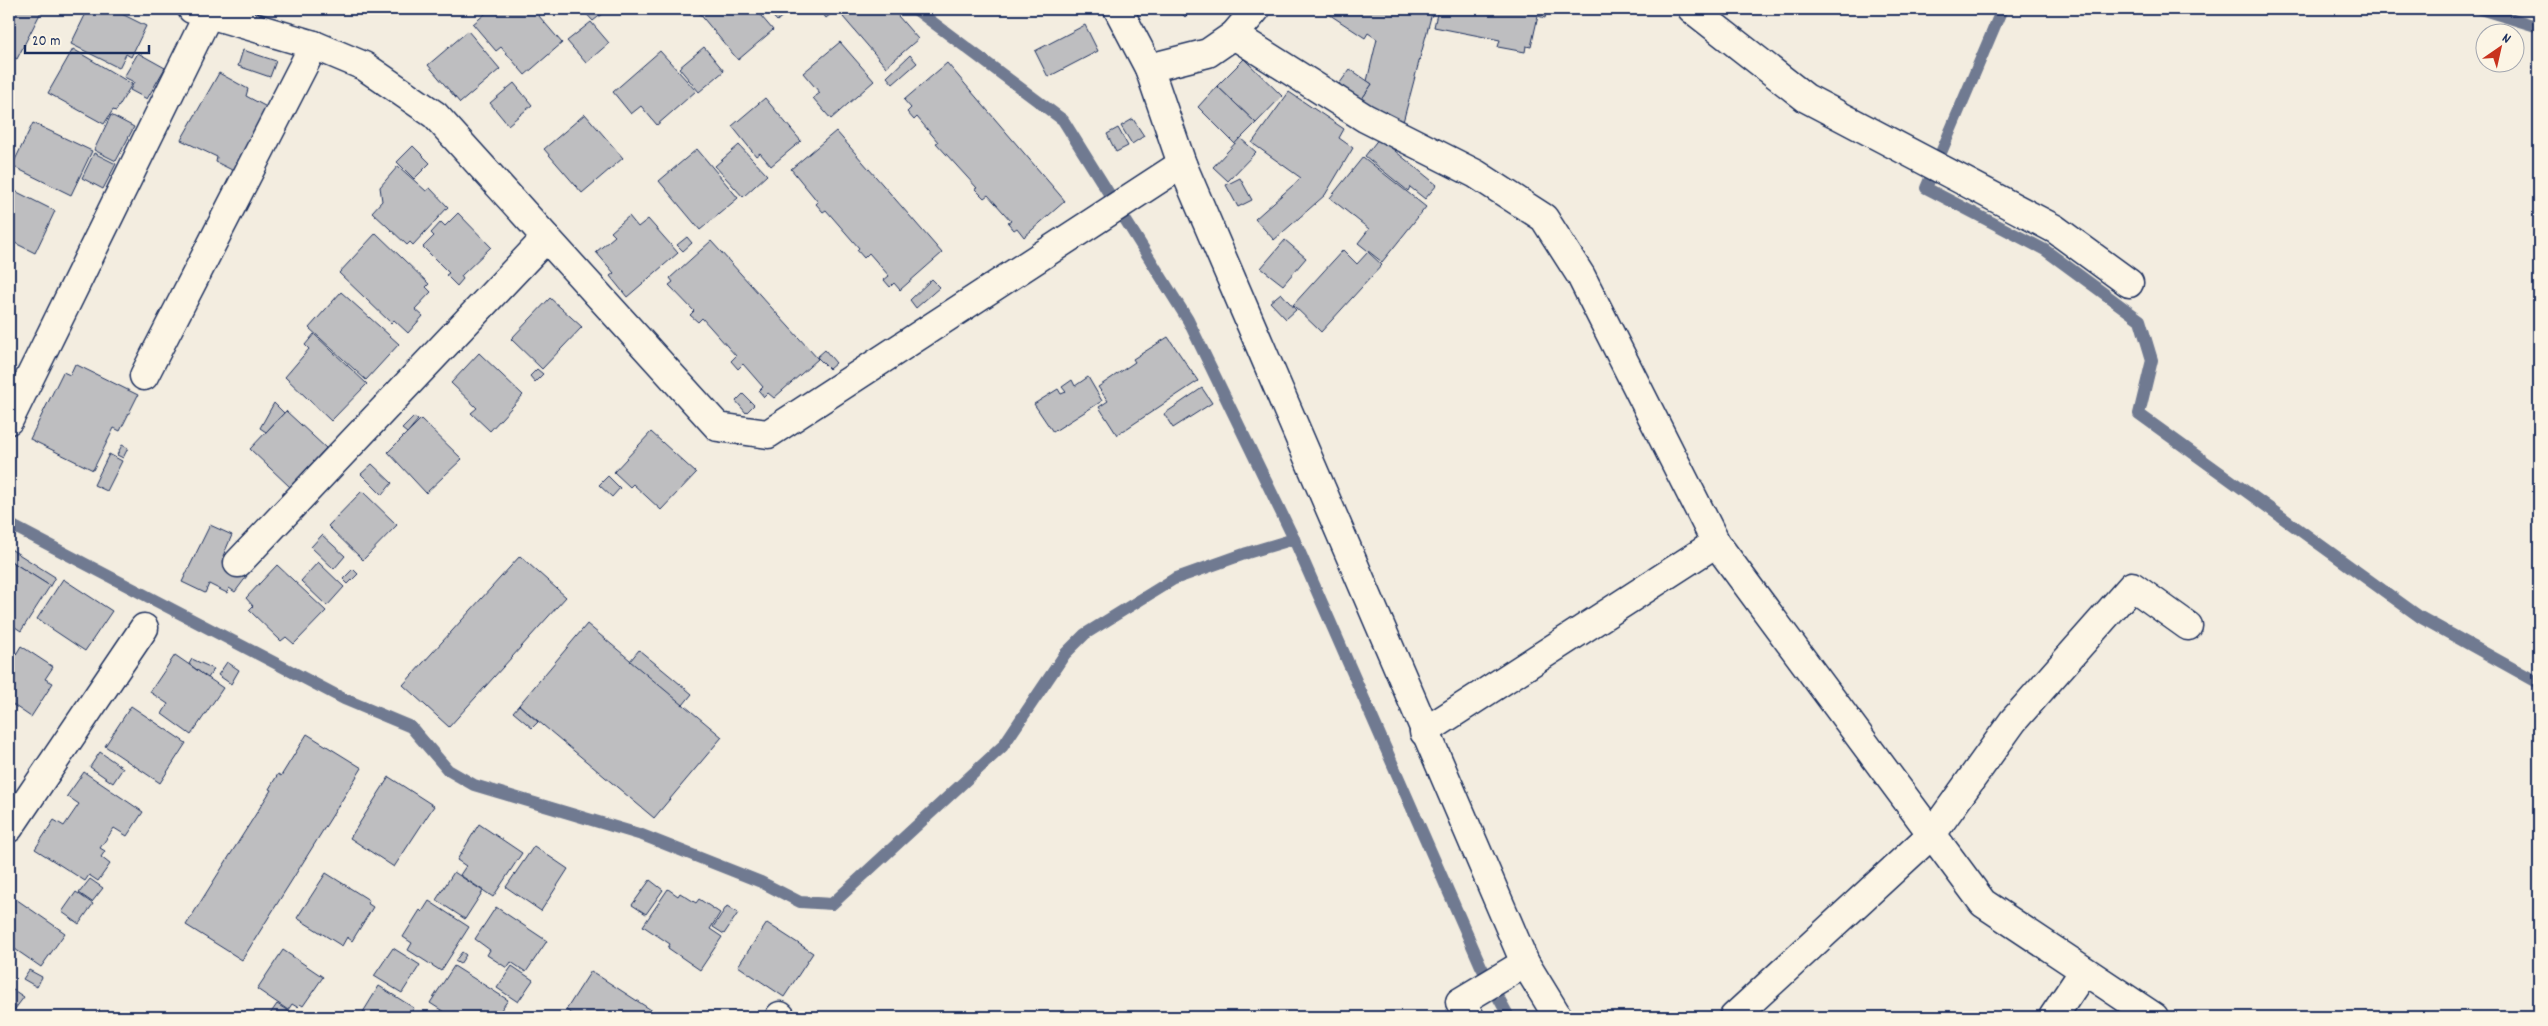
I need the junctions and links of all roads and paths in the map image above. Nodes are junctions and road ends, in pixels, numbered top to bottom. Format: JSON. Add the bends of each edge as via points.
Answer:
{"nodes":[{"id":1,"x":1118,"y":9,"type":"edge"},
{"id":2,"x":1256,"y":9,"type":"edge"},
{"id":3,"x":1692,"y":9,"type":"edge"},
{"id":4,"x":200,"y":12,"type":"edge"},
{"id":5,"x":1234,"y":35,"type":"junction"},
{"id":6,"x":314,"y":45,"type":"junction"},
{"id":7,"x":1149,"y":68,"type":"junction"},
{"id":8,"x":1182,"y":164,"type":"junction"},
{"id":9,"x":546,"y":238,"type":"junction"},
{"id":10,"x":2129,"y":283,"type":"dead end"},
{"id":11,"x":144,"y":376,"type":"dead end"},
{"id":12,"x":9,"y":420,"type":"edge"},
{"id":13,"x":1716,"y":543,"type":"junction"},
{"id":14,"x":238,"y":563,"type":"dead end"},
{"id":15,"x":2188,"y":626,"type":"dead end"},
{"id":16,"x":144,"y":628,"type":"dead end"},
{"id":17,"x":1424,"y":732,"type":"junction"},
{"id":18,"x":9,"y":828,"type":"edge"},
{"id":19,"x":1932,"y":834,"type":"junction"},
{"id":20,"x":1525,"y":962,"type":"junction"},
{"id":21,"x":2084,"y":971,"type":"junction"},
{"id":22,"x":1472,"y":1005,"type":"edge"},
{"id":23,"x":1558,"y":1017,"type":"edge"},
{"id":24,"x":1734,"y":1017,"type":"edge"},
{"id":25,"x":2053,"y":1017,"type":"edge"},
{"id":26,"x":2154,"y":1017,"type":"edge"}],
"edges":[{"from":1,"to":7,"type":"street"},
{"from":2,"to":5,"type":"street"},
{"from":3,"to":10,"type":"street","via":[[1806,98],[2055,230]]},
{"from":4,"to":6,"type":"street"},
{"from":4,"to":12,"type":"street"},
{"from":5,"to":7,"type":"street","via":[[1208,53]]},
{"from":5,"to":13,"type":"street","via":[[1365,118],[1476,174],[1544,218],[1581,276]]},
{"from":6,"to":9,"type":"street","via":[[364,66],[435,115]]},
{"from":6,"to":11,"type":"street"},
{"from":7,"to":8,"type":"street"},
{"from":8,"to":9,"type":"street","via":[[768,434],[718,427]]},
{"from":8,"to":17,"type":"street"},
{"from":9,"to":14,"type":"street"},
{"from":13,"to":17,"type":"street"},
{"from":13,"to":19,"type":"street"},
{"from":15,"to":19,"type":"street","via":[[2132,586],[2013,721]]},
{"from":16,"to":18,"type":"street"},
{"from":17,"to":20,"type":"street"},
{"from":19,"to":21,"type":"street","via":[[1983,904]]},
{"from":19,"to":24,"type":"street"},
{"from":20,"to":22,"type":"street","via":[[1500,978]]},
{"from":20,"to":23,"type":"street"},
{"from":21,"to":25,"type":"street"},
{"from":21,"to":26,"type":"street"}]}
